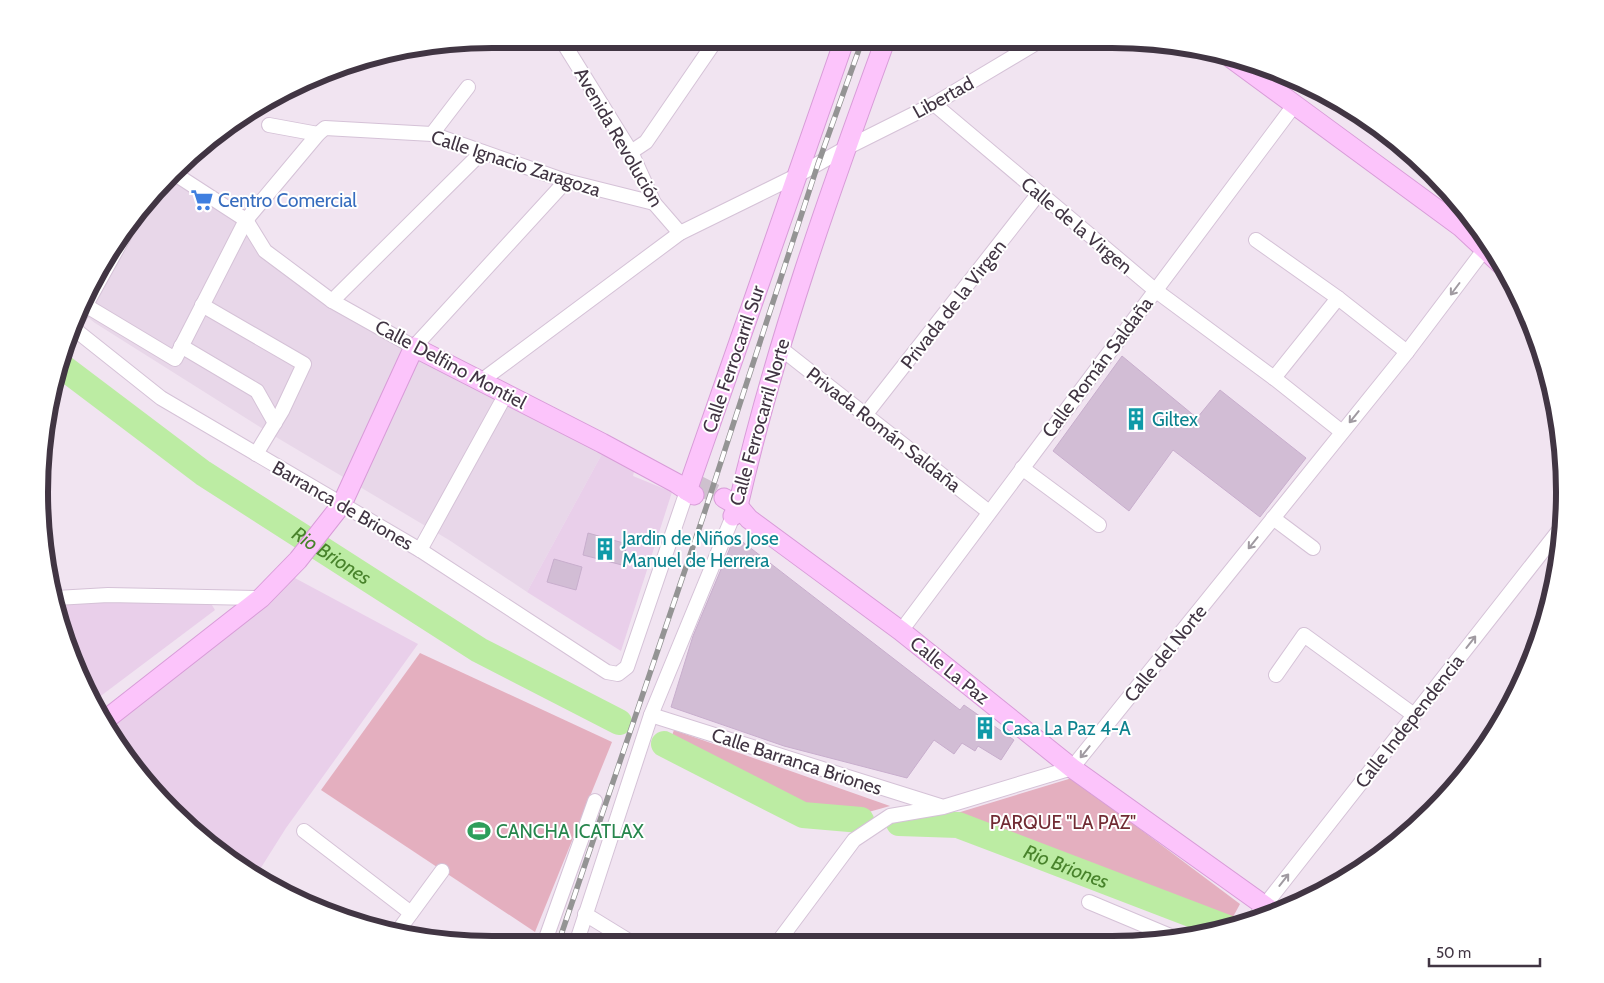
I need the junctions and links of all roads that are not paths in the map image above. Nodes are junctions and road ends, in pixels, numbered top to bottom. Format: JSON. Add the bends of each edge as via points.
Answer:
{"nodes":[{"id":1,"x":567,"y":48,"type":"edge"},
{"id":2,"x":711,"y":48,"type":"edge"},
{"id":3,"x":842,"y":48,"type":"edge"},
{"id":4,"x":882,"y":48,"type":"edge"},
{"id":5,"x":1028,"y":48,"type":"edge"},
{"id":6,"x":1245,"y":68,"type":"edge"},
{"id":7,"x":468,"y":87,"type":"dead end"},
{"id":8,"x":934,"y":104,"type":"junction"},
{"id":9,"x":1295,"y":104,"type":"junction"},
{"id":10,"x":269,"y":125,"type":"dead end"},
{"id":11,"x":318,"y":134,"type":"junction"},
{"id":12,"x":432,"y":134,"type":"junction"},
{"id":13,"x":846,"y":148,"type":"junction"},
{"id":14,"x":482,"y":152,"type":"junction"},
{"id":15,"x":632,"y":152,"type":"junction"},
{"id":16,"x":798,"y":175,"type":"junction"},
{"id":17,"x":179,"y":177,"type":"edge"},
{"id":18,"x":566,"y":181,"type":"junction"},
{"id":19,"x":1039,"y":193,"type":"junction"},
{"id":20,"x":654,"y":204,"type":"junction"},
{"id":21,"x":1462,"y":218,"type":"edge"},
{"id":22,"x":246,"y":220,"type":"junction"},
{"id":23,"x":1461,"y":227,"type":"junction"},
{"id":24,"x":680,"y":233,"type":"junction"},
{"id":25,"x":1256,"y":240,"type":"dead end"},
{"id":26,"x":1484,"y":250,"type":"joint"},
{"id":27,"x":1155,"y":290,"type":"junction"},
{"id":28,"x":1338,"y":298,"type":"junction"},
{"id":29,"x":332,"y":301,"type":"junction"},
{"id":30,"x":202,"y":305,"type":"junction"},
{"id":31,"x":88,"y":306,"type":"edge"},
{"id":32,"x":77,"y":332,"type":"edge"},
{"id":33,"x":414,"y":347,"type":"junction"},
{"id":34,"x":779,"y":347,"type":"junction"},
{"id":35,"x":178,"y":352,"type":"junction"},
{"id":36,"x":1407,"y":352,"type":"junction"},
{"id":37,"x":1274,"y":378,"type":"junction"},
{"id":38,"x":482,"y":381,"type":"junction"},
{"id":39,"x":506,"y":394,"type":"junction"},
{"id":40,"x":866,"y":414,"type":"junction"},
{"id":41,"x":275,"y":423,"type":"junction"},
{"id":42,"x":1342,"y":432,"type":"junction"},
{"id":43,"x":256,"y":454,"type":"junction"},
{"id":44,"x":1022,"y":468,"type":"junction"},
{"id":45,"x":689,"y":488,"type":"junction"},
{"id":46,"x":342,"y":504,"type":"junction"},
{"id":47,"x":732,"y":509,"type":"junction"},
{"id":48,"x":989,"y":512,"type":"junction"},
{"id":49,"x":1273,"y":518,"type":"junction"},
{"id":50,"x":1099,"y":524,"type":"dead end"},
{"id":51,"x":1554,"y":536,"type":"edge"},
{"id":52,"x":1313,"y":548,"type":"dead end"},
{"id":53,"x":420,"y":550,"type":"junction"},
{"id":54,"x":61,"y":598,"type":"edge"},
{"id":55,"x":262,"y":598,"type":"junction"},
{"id":56,"x":901,"y":630,"type":"junction"},
{"id":57,"x":618,"y":674,"type":"joint"},
{"id":58,"x":1276,"y":675,"type":"dead end"},
{"id":59,"x":651,"y":715,"type":"junction"},
{"id":60,"x":1414,"y":715,"type":"junction"},
{"id":61,"x":109,"y":717,"type":"edge"},
{"id":62,"x":1072,"y":768,"type":"junction"},
{"id":63,"x":595,"y":802,"type":"dead end"},
{"id":64,"x":943,"y":807,"type":"junction"},
{"id":65,"x":304,"y":831,"type":"dead end"},
{"id":66,"x":442,"y":871,"type":"dead end"},
{"id":67,"x":1088,"y":902,"type":"dead end"},
{"id":68,"x":1268,"y":907,"type":"edge"},
{"id":69,"x":1261,"y":910,"type":"edge"},
{"id":70,"x":411,"y":913,"type":"junction"},
{"id":71,"x":586,"y":914,"type":"junction"},
{"id":72,"x":402,"y":926,"type":"edge"},
{"id":73,"x":1162,"y":933,"type":"edge"},
{"id":74,"x":547,"y":936,"type":"edge"},
{"id":75,"x":579,"y":936,"type":"edge"},
{"id":76,"x":621,"y":936,"type":"edge"},
{"id":77,"x":782,"y":936,"type":"edge"}],
"edges":[{"from":1,"to":15,"type":"street","name":"Avenida Revolución"},
{"from":2,"to":15,"type":"street","via":[[646,142]]},
{"from":3,"to":16,"type":"main road","name":"Calle Ferrocarril Sur"},
{"from":4,"to":13,"type":"main road","name":"Calle Ferrocarril Norte"},
{"from":5,"to":8,"type":"street","name":"Libertad"},
{"from":6,"to":9,"type":"main road"},
{"from":7,"to":12,"type":"street"},
{"from":8,"to":13,"type":"street","name":"Libertad"},
{"from":8,"to":19,"type":"street","name":"Calle de la Virgen"},
{"from":9,"to":23,"type":"main road"},
{"from":9,"to":27,"type":"street","name":"Calle Román Saldaña"},
{"from":10,"to":11,"type":"street"},
{"from":11,"to":12,"type":"street","name":"Calle Ignacio Zaragoza","via":[[325,128]]},
{"from":11,"to":22,"type":"street"},
{"from":12,"to":14,"type":"street","name":"Calle Ignacio Zaragoza"},
{"from":13,"to":16,"type":"street","name":"Libertad"},
{"from":13,"to":34,"type":"main road","name":"Calle Ferrocarril Norte"},
{"from":14,"to":18,"type":"street","name":"Calle Ignacio Zaragoza"},
{"from":14,"to":29,"type":"street"},
{"from":15,"to":20,"type":"street","name":"Avenida Revolución"},
{"from":16,"to":24,"type":"street","name":"Libertad"},
{"from":16,"to":45,"type":"main road","name":"Calle Ferrocarril Sur"},
{"from":17,"to":22,"type":"street","name":"Calle Delfino Montiel"},
{"from":18,"to":20,"type":"street","name":"Calle Ignacio Zaragoza"},
{"from":18,"to":33,"type":"street"},
{"from":19,"to":27,"type":"street","name":"Calle de la Virgen"},
{"from":19,"to":40,"type":"street","name":"Privada de la Virgen"},
{"from":20,"to":24,"type":"street","name":"Avenida Revolución"},
{"from":21,"to":23,"type":"main road"},
{"from":22,"to":29,"type":"street","name":"Calle Delfino Montiel","via":[[265,250]]},
{"from":22,"to":30,"type":"street"},
{"from":23,"to":26,"type":"main road"},
{"from":24,"to":38,"type":"street","name":"Libertad"},
{"from":25,"to":28,"type":"street"},
{"from":26,"to":36,"type":"street","name":"Calle del Norte","one_way":true},
{"from":27,"to":37,"type":"street","name":"Calle de la Virgen"},
{"from":27,"to":44,"type":"street","name":"Calle Román Saldaña"},
{"from":28,"to":36,"type":"street"},
{"from":28,"to":37,"type":"street"},
{"from":29,"to":33,"type":"street","name":"Calle Delfino Montiel"},
{"from":30,"to":35,"type":"street"},
{"from":30,"to":41,"type":"street","via":[[304,364]]},
{"from":31,"to":35,"type":"street"},
{"from":32,"to":43,"type":"street","name":"Barranca de Briones","via":[[161,398]]},
{"from":33,"to":38,"type":"main road","name":"Calle Delfino Montiel"},
{"from":33,"to":46,"type":"main road"},
{"from":34,"to":40,"type":"street","name":"Privada Román Saldaña"},
{"from":34,"to":47,"type":"main road","name":"Calle Ferrocarril Norte"},
{"from":35,"to":41,"type":"street","via":[[257,391]]},
{"from":36,"to":42,"type":"street","name":"Calle del Norte","one_way":true},
{"from":37,"to":42,"type":"street","name":"Calle de la Virgen"},
{"from":38,"to":39,"type":"main road","name":"Calle Delfino Montiel"},
{"from":39,"to":45,"type":"main road","name":"Calle Delfino Montiel"},
{"from":39,"to":53,"type":"street"},
{"from":40,"to":48,"type":"street","name":"Privada Román Saldaña"},
{"from":41,"to":43,"type":"street"},
{"from":42,"to":49,"type":"street","name":"Calle del Norte"},
{"from":43,"to":46,"type":"street","name":"Barranca de Briones"},
{"from":44,"to":48,"type":"street","name":"Calle Román Saldaña"},
{"from":44,"to":50,"type":"street"},
{"from":45,"to":57,"type":"street","name":"Calle Ferrocarril Sur","via":[[627,667]]},
{"from":46,"to":53,"type":"street","name":"Barranca de Briones"},
{"from":46,"to":55,"type":"main road","via":[[298,560]]},
{"from":47,"to":56,"type":"main road","name":"Calle La Paz"},
{"from":47,"to":59,"type":"street","name":"Calle Ferrocarril Norte"},
{"from":48,"to":56,"type":"street","name":"Calle Román Saldaña"},
{"from":49,"to":52,"type":"street"},
{"from":49,"to":62,"type":"street","name":"Calle del Norte","one_way":true},
{"from":60,"to":51,"type":"street","name":"Calle Independencia","one_way":true},
{"from":53,"to":57,"type":"street","name":"Barranca de Briones","via":[[606,672]]},
{"from":54,"to":55,"type":"street","via":[[108,595]]},
{"from":55,"to":61,"type":"main road"},
{"from":56,"to":62,"type":"main road","name":"Calle La Paz"},
{"from":58,"to":60,"type":"street","via":[[1304,635]]},
{"from":59,"to":64,"type":"street","name":"Calle Barranca Briones"},
{"from":59,"to":71,"type":"street","name":"Calle Ferrocarril Norte"},
{"from":68,"to":60,"type":"street","name":"Calle Independencia","one_way":true},
{"from":62,"to":64,"type":"street"},
{"from":62,"to":69,"type":"main road","name":"Calle La Paz"},
{"from":63,"to":74,"type":"street"},
{"from":64,"to":77,"type":"street","via":[[890,816],[854,840]]},
{"from":65,"to":70,"type":"street"},
{"from":66,"to":70,"type":"street"},
{"from":67,"to":73,"type":"street"},
{"from":70,"to":72,"type":"street"},
{"from":71,"to":75,"type":"street","name":"Calle Ferrocarril Norte"},
{"from":71,"to":76,"type":"street"}]}
